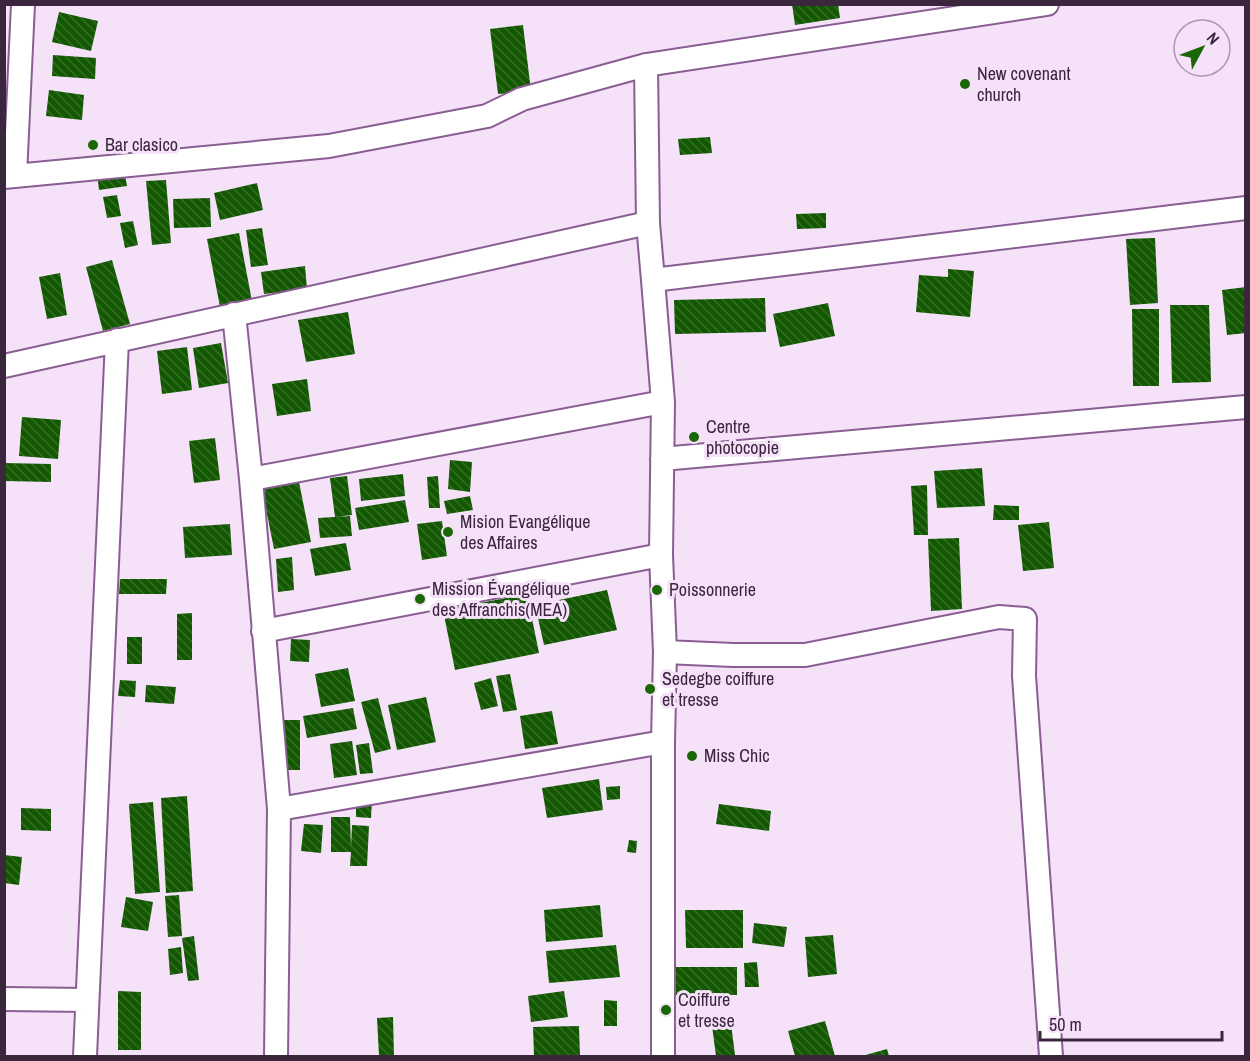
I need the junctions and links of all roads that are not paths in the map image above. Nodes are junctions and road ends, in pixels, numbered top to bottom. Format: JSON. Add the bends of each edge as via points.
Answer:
{"nodes":[{"id":1,"x":23,"y":4,"type":"edge"},
{"id":2,"x":1047,"y":4,"type":"edge"},
{"id":3,"x":646,"y":65,"type":"junction"},
{"id":4,"x":10,"y":177,"type":"edge"},
{"id":5,"x":1245,"y":208,"type":"edge"},
{"id":6,"x":648,"y":223,"type":"junction"},
{"id":7,"x":654,"y":280,"type":"junction"},
{"id":8,"x":234,"y":314,"type":"junction"},
{"id":9,"x":117,"y":340,"type":"junction"},
{"id":10,"x":4,"y":366,"type":"edge"},
{"id":11,"x":663,"y":402,"type":"junction"},
{"id":12,"x":1245,"y":407,"type":"edge"},
{"id":13,"x":662,"y":459,"type":"junction"},
{"id":14,"x":251,"y":479,"type":"junction"},
{"id":15,"x":661,"y":555,"type":"junction"},
{"id":16,"x":263,"y":631,"type":"junction"},
{"id":17,"x":665,"y":652,"type":"junction"},
{"id":18,"x":663,"y":742,"type":"junction"},
{"id":19,"x":279,"y":809,"type":"junction"},
{"id":20,"x":4,"y":999,"type":"edge"},
{"id":21,"x":87,"y":1000,"type":"junction"},
{"id":22,"x":84,"y":1056,"type":"edge"},
{"id":23,"x":276,"y":1056,"type":"edge"},
{"id":24,"x":663,"y":1056,"type":"edge"},
{"id":25,"x":1051,"y":1056,"type":"edge"}],
"edges":[{"from":1,"to":4,"type":"street"},
{"from":2,"to":3,"type":"street"},
{"from":3,"to":4,"type":"street","via":[[522,99],[487,116],[328,146]]},
{"from":3,"to":6,"type":"street"},
{"from":5,"to":7,"type":"street"},
{"from":6,"to":7,"type":"street"},
{"from":6,"to":8,"type":"street"},
{"from":7,"to":11,"type":"street"},
{"from":8,"to":9,"type":"street"},
{"from":8,"to":14,"type":"street"},
{"from":9,"to":10,"type":"street"},
{"from":9,"to":21,"type":"street"},
{"from":11,"to":13,"type":"street"},
{"from":11,"to":14,"type":"street"},
{"from":12,"to":13,"type":"street"},
{"from":13,"to":15,"type":"street"},
{"from":14,"to":16,"type":"street"},
{"from":15,"to":16,"type":"street"},
{"from":15,"to":17,"type":"street"},
{"from":16,"to":19,"type":"street"},
{"from":17,"to":18,"type":"street"},
{"from":17,"to":25,"type":"street","via":[[805,655],[999,617],[1025,619],[1024,676]]},
{"from":18,"to":19,"type":"street"},
{"from":18,"to":24,"type":"street"},
{"from":19,"to":23,"type":"street"},
{"from":20,"to":21,"type":"street"},
{"from":21,"to":22,"type":"street"}]}
